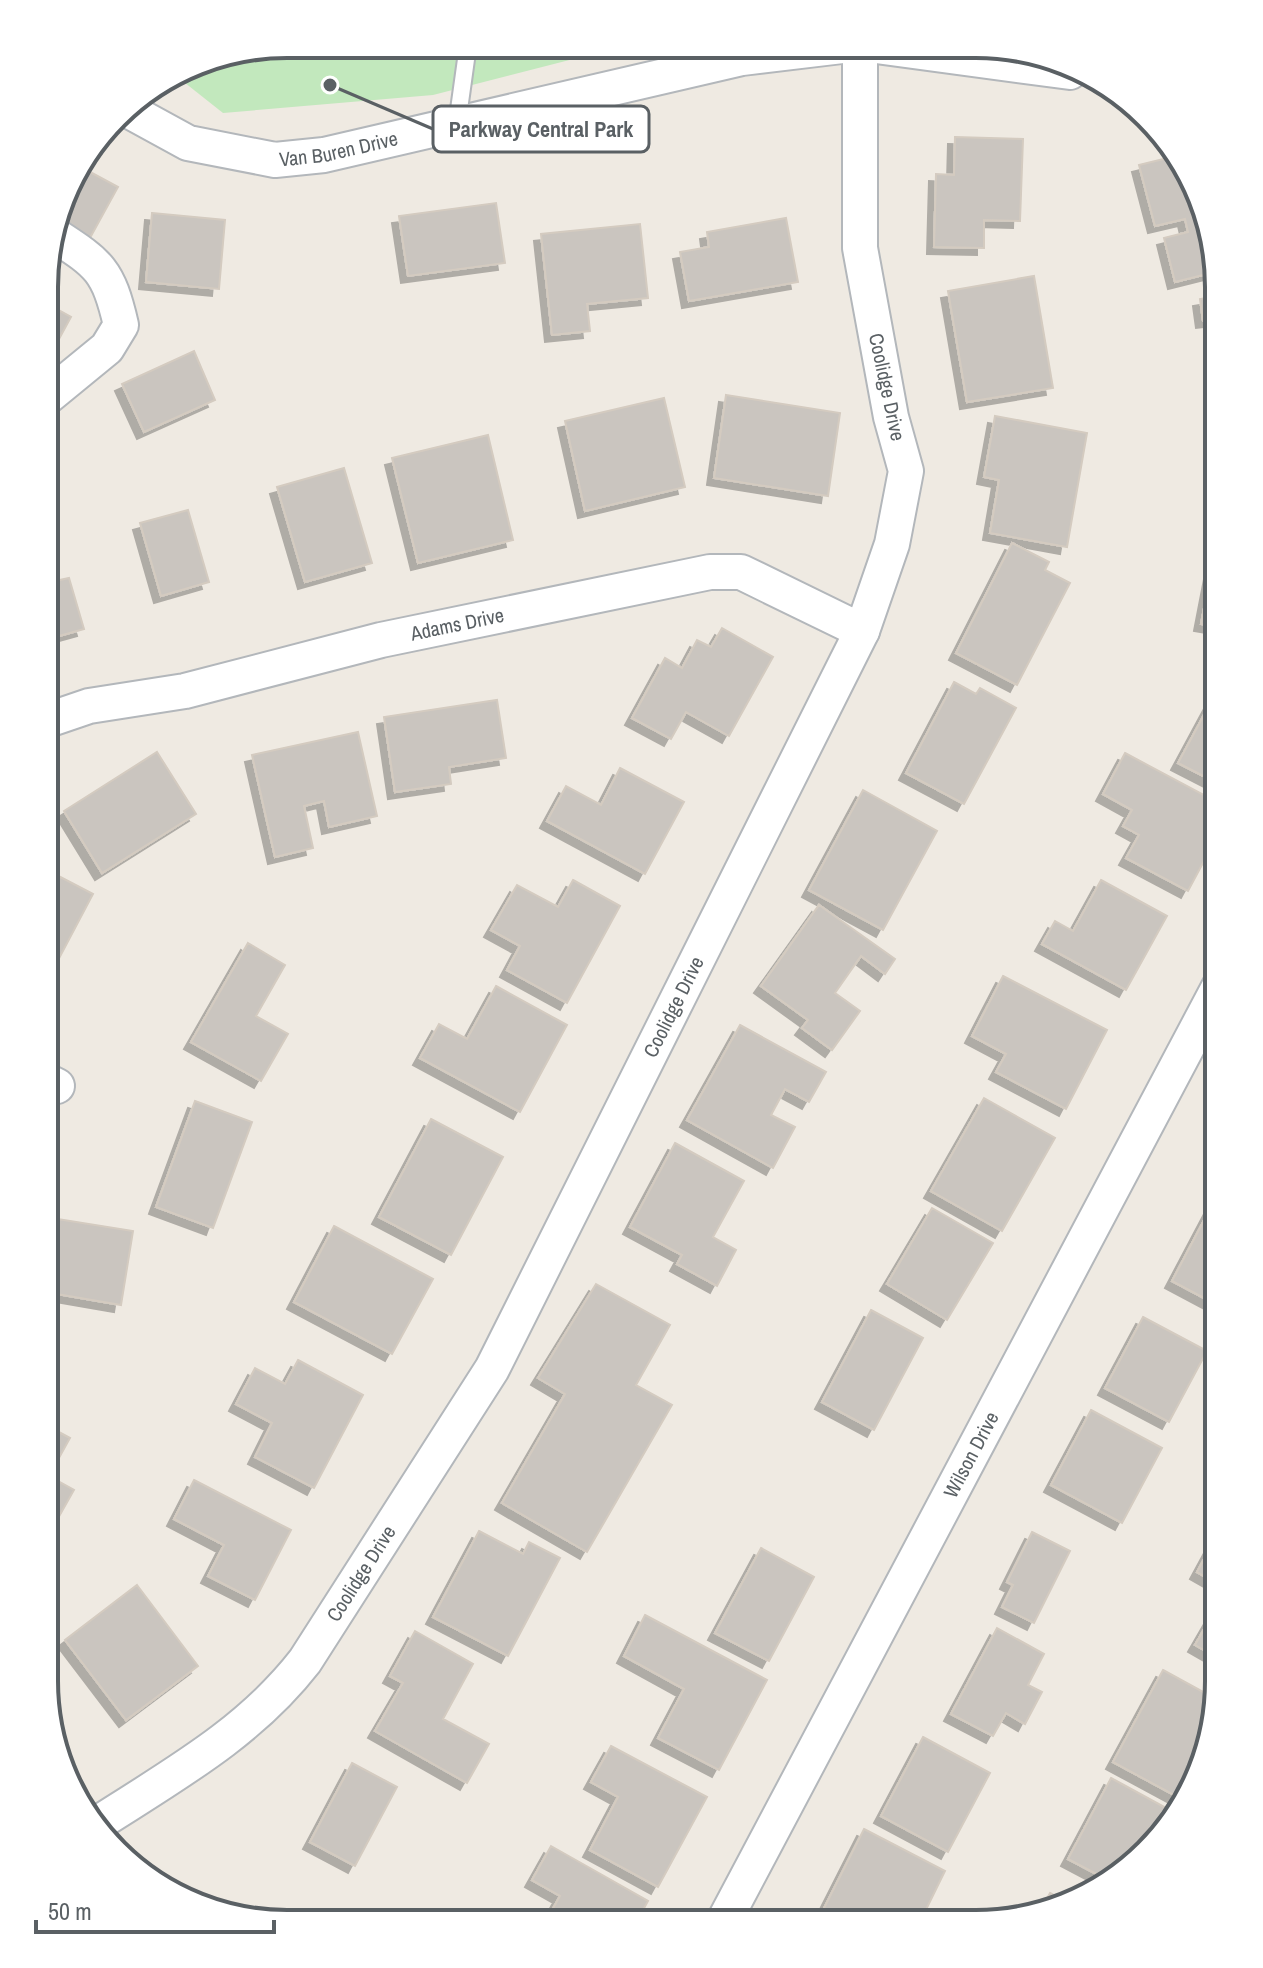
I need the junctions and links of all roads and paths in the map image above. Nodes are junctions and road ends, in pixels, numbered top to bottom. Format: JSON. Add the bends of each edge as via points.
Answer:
{"nodes":[{"id":1,"x":466,"y":58,"type":"edge"},
{"id":2,"x":742,"y":58,"type":"edge"},
{"id":3,"x":860,"y":58,"type":"edge"},
{"id":4,"x":966,"y":58,"type":"edge"},
{"id":5,"x":1042,"y":68,"type":"edge"},
{"id":6,"x":136,"y":115,"type":"edge"},
{"id":7,"x":457,"y":124,"type":"junction"},
{"id":8,"x":63,"y":241,"type":"edge"},
{"id":9,"x":58,"y":388,"type":"edge"},
{"id":10,"x":862,"y":631,"type":"junction"},
{"id":11,"x":58,"y":717,"type":"edge"},
{"id":12,"x":1205,"y":1013,"type":"edge"},
{"id":13,"x":104,"y":1819,"type":"edge"},
{"id":14,"x":730,"y":1910,"type":"edge"}],
"edges":[{"from":1,"to":7,"type":"lane"},
{"from":2,"to":7,"type":"street","name":"Van Buren Drive"},
{"from":3,"to":10,"type":"street","name":"Coolidge Drive","via":[[860,248],[906,471],[892,544]]},
{"from":4,"to":5,"type":"street"},
{"from":6,"to":7,"type":"street","name":"Van Buren Drive","via":[[188,143],[275,160],[324,155]]},
{"from":8,"to":9,"type":"street","via":[[97,262],[113,291],[121,325],[107,348]]},
{"from":10,"to":11,"type":"street","name":"Adams Drive","via":[[741,572],[710,572],[381,640],[185,691],[89,706]]},
{"from":10,"to":13,"type":"street","name":"Coolidge Drive","via":[[475,1396],[279,1695],[225,1743]]},
{"from":12,"to":14,"type":"street","name":"Wilson Drive"}]}
